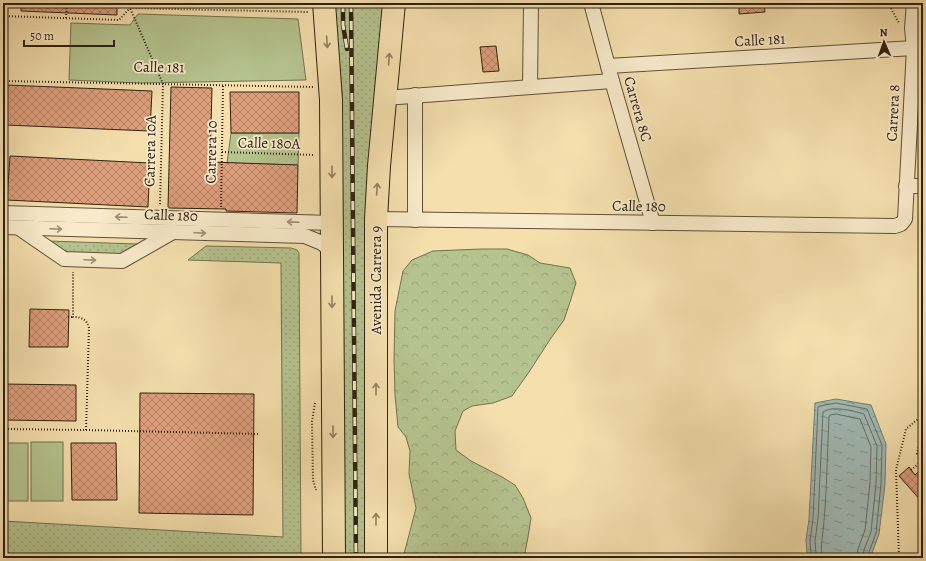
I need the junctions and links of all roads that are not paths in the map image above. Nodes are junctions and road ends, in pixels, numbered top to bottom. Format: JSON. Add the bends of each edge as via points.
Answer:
{"nodes":[{"id":1,"x":394,"y":3,"type":"edge"},
{"id":2,"x":531,"y":3,"type":"edge"},
{"id":3,"x":591,"y":3,"type":"edge"},
{"id":4,"x":914,"y":3,"type":"edge"},
{"id":5,"x":316,"y":7,"type":"edge"},
{"id":6,"x":919,"y":52,"type":"edge"},
{"id":7,"x":608,"y":66,"type":"junction"},
{"id":8,"x":612,"y":81,"type":"junction"},
{"id":9,"x":530,"y":87,"type":"junction"},
{"id":10,"x":415,"y":95,"type":"junction"},
{"id":11,"x":385,"y":98,"type":"junction"},
{"id":12,"x":906,"y":186,"type":"junction"},
{"id":13,"x":923,"y":186,"type":"edge"},
{"id":14,"x":3,"y":214,"type":"edge"},
{"id":15,"x":376,"y":219,"type":"junction"},
{"id":16,"x":415,"y":220,"type":"junction"},
{"id":17,"x":332,"y":223,"type":"junction"},
{"id":18,"x":653,"y":223,"type":"junction"},
{"id":19,"x":901,"y":224,"type":"joint"},
{"id":20,"x":3,"y":227,"type":"edge"},
{"id":21,"x":18,"y":228,"type":"junction"},
{"id":22,"x":173,"y":232,"type":"junction"},
{"id":23,"x":332,"y":252,"type":"junction"},
{"id":24,"x":334,"y":558,"type":"edge"},
{"id":25,"x":376,"y":558,"type":"edge"}],
"edges":[{"from":11,"to":1,"type":"main road","name":"Avenida Carrera 9","one_way":true},
{"from":2,"to":9,"type":"street"},
{"from":3,"to":7,"type":"street","name":"Carrera 8C"},
{"from":4,"to":6,"type":"street","name":"Carrera 8","via":[[912,28]]},
{"from":5,"to":17,"type":"main road","one_way":true,"via":[[331,100]]},
{"from":6,"to":7,"type":"street","name":"Calle 181"},
{"from":6,"to":12,"type":"street","name":"Carrera 8"},
{"from":7,"to":8,"type":"street","name":"Carrera 8C"},
{"from":8,"to":9,"type":"street"},
{"from":8,"to":18,"type":"street","name":"Carrera 8C"},
{"from":9,"to":10,"type":"street"},
{"from":10,"to":11,"type":"street"},
{"from":10,"to":16,"type":"street"},
{"from":15,"to":11,"type":"main road","name":"Avenida Carrera 9","one_way":true},
{"from":12,"to":13,"type":"street"},
{"from":12,"to":19,"type":"street","name":"Carrera 8","via":[[905,220]]},
{"from":17,"to":14,"type":"street","name":"Calle 180","one_way":true},
{"from":15,"to":16,"type":"street","name":"Calle 180"},
{"from":25,"to":15,"type":"main road","name":"Avenida Carrera 9","one_way":true},
{"from":16,"to":18,"type":"street","name":"Calle 180"},
{"from":17,"to":23,"type":"main road"},
{"from":18,"to":19,"type":"street","name":"Calle 180","via":[[895,226]]},
{"from":20,"to":21,"type":"street","name":"Calle 180"},
{"from":21,"to":22,"type":"street","name":"Calle 180","one_way":true},
{"from":21,"to":22,"type":"street","one_way":true,"via":[[64,259],[122,261]]},
{"from":22,"to":23,"type":"street","name":"Calle 180","one_way":true,"via":[[305,236],[322,243]]},
{"from":23,"to":24,"type":"main road","one_way":true}]}
